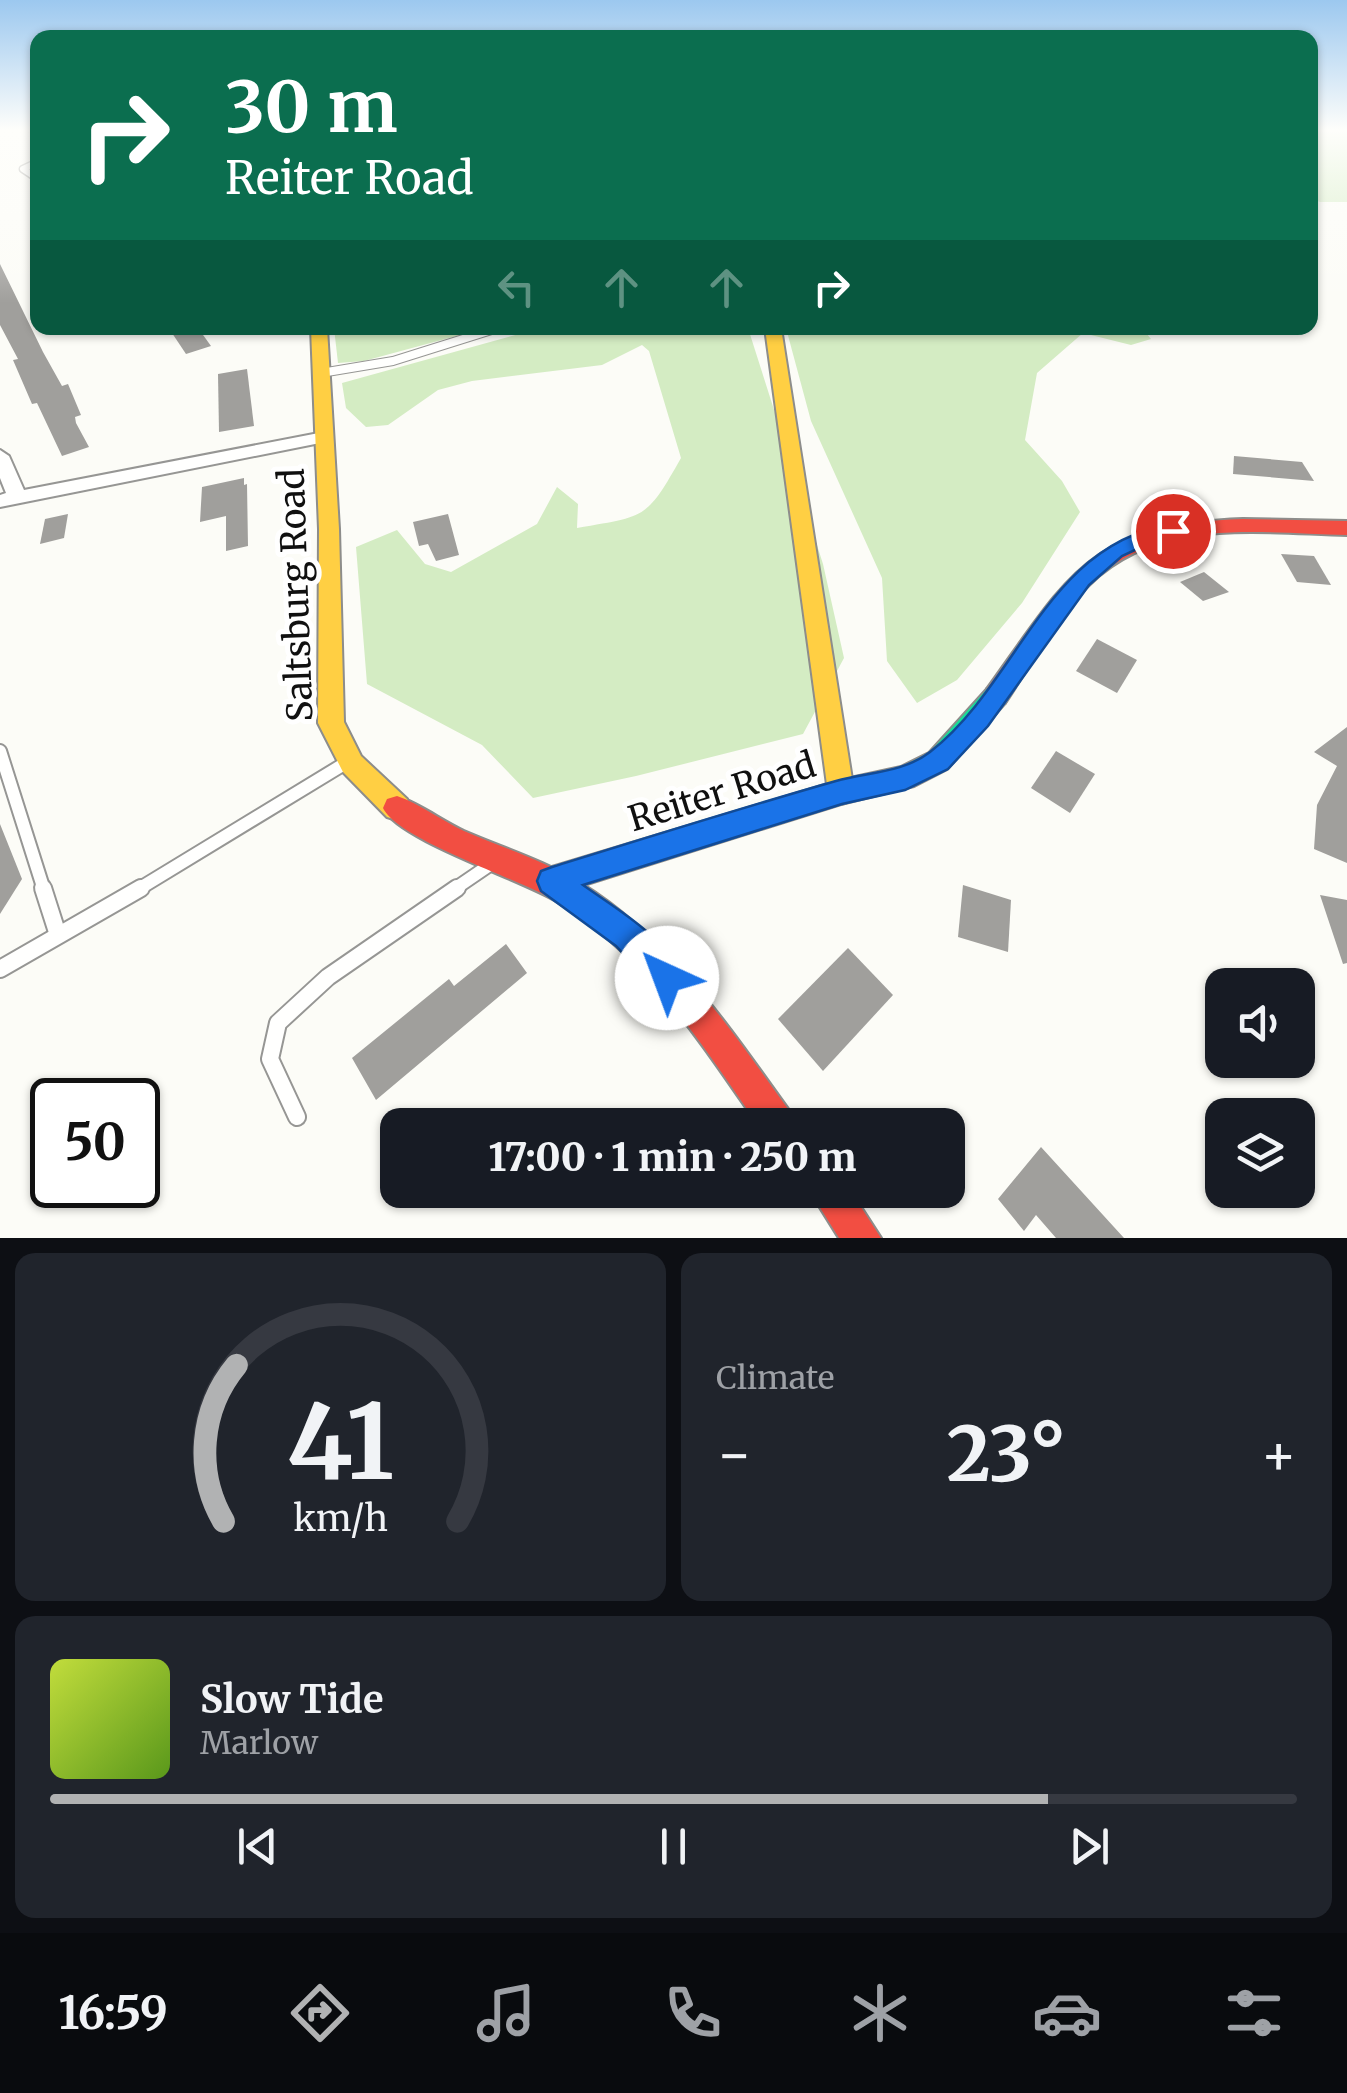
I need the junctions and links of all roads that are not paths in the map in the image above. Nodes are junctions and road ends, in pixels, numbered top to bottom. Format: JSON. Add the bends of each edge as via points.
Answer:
{"nodes":[{"id":1,"x":319,"y":335,"type":"edge"},
{"id":2,"x":476,"y":335,"type":"edge"},
{"id":3,"x":774,"y":335,"type":"edge"},
{"id":4,"x":322,"y":373,"type":"junction"},
{"id":5,"x":324,"y":437,"type":"junction"},
{"id":6,"x":0,"y":456,"type":"edge"},
{"id":7,"x":9,"y":499,"type":"edge"},
{"id":8,"x":1347,"y":528,"type":"edge"},
{"id":9,"x":0,"y":751,"type":"edge"},
{"id":10,"x":349,"y":761,"type":"junction"},
{"id":11,"x":842,"y":792,"type":"junction"},
{"id":12,"x":498,"y":860,"type":"junction"},
{"id":13,"x":552,"y":881,"type":"junction"},
{"id":14,"x":58,"y":935,"type":"junction"},
{"id":15,"x":0,"y":969,"type":"edge"},
{"id":16,"x":766,"y":1108,"type":"edge"},
{"id":17,"x":297,"y":1117,"type":"dead end"},
{"id":18,"x":840,"y":1208,"type":"edge"},
{"id":19,"x":862,"y":1238,"type":"edge"}],
"edges":[{"from":1,"to":4,"type":"street","name":"Saltsburg Road"},
{"from":2,"to":4,"type":"lane","via":[[394,361]]},
{"from":3,"to":11,"type":"street"},
{"from":4,"to":5,"type":"street","name":"Saltsburg Road"},
{"from":5,"to":7,"type":"street"},
{"from":5,"to":10,"type":"street","name":"Saltsburg Road","via":[[332,723]]},
{"from":6,"to":7,"type":"street"},
{"from":8,"to":11,"type":"street","name":"Reiter Road","via":[[1196,528],[1150,535],[1115,550],[1081,579],[979,718],[938,761],[905,778]]},
{"from":9,"to":14,"type":"lane"},
{"from":10,"to":12,"type":"street","name":"Saltsburg Road","via":[[401,814]]},
{"from":10,"to":14,"type":"lane"},
{"from":11,"to":13,"type":"street","name":"Reiter Road"},
{"from":12,"to":13,"type":"street","name":"Saltsburg Road"},
{"from":12,"to":17,"type":"lane","via":[[328,977],[278,1023],[270,1059]]},
{"from":13,"to":16,"type":"street","name":"Saltsburg Road","via":[[627,935]]},
{"from":14,"to":15,"type":"lane"},
{"from":18,"to":19,"type":"street"}]}
